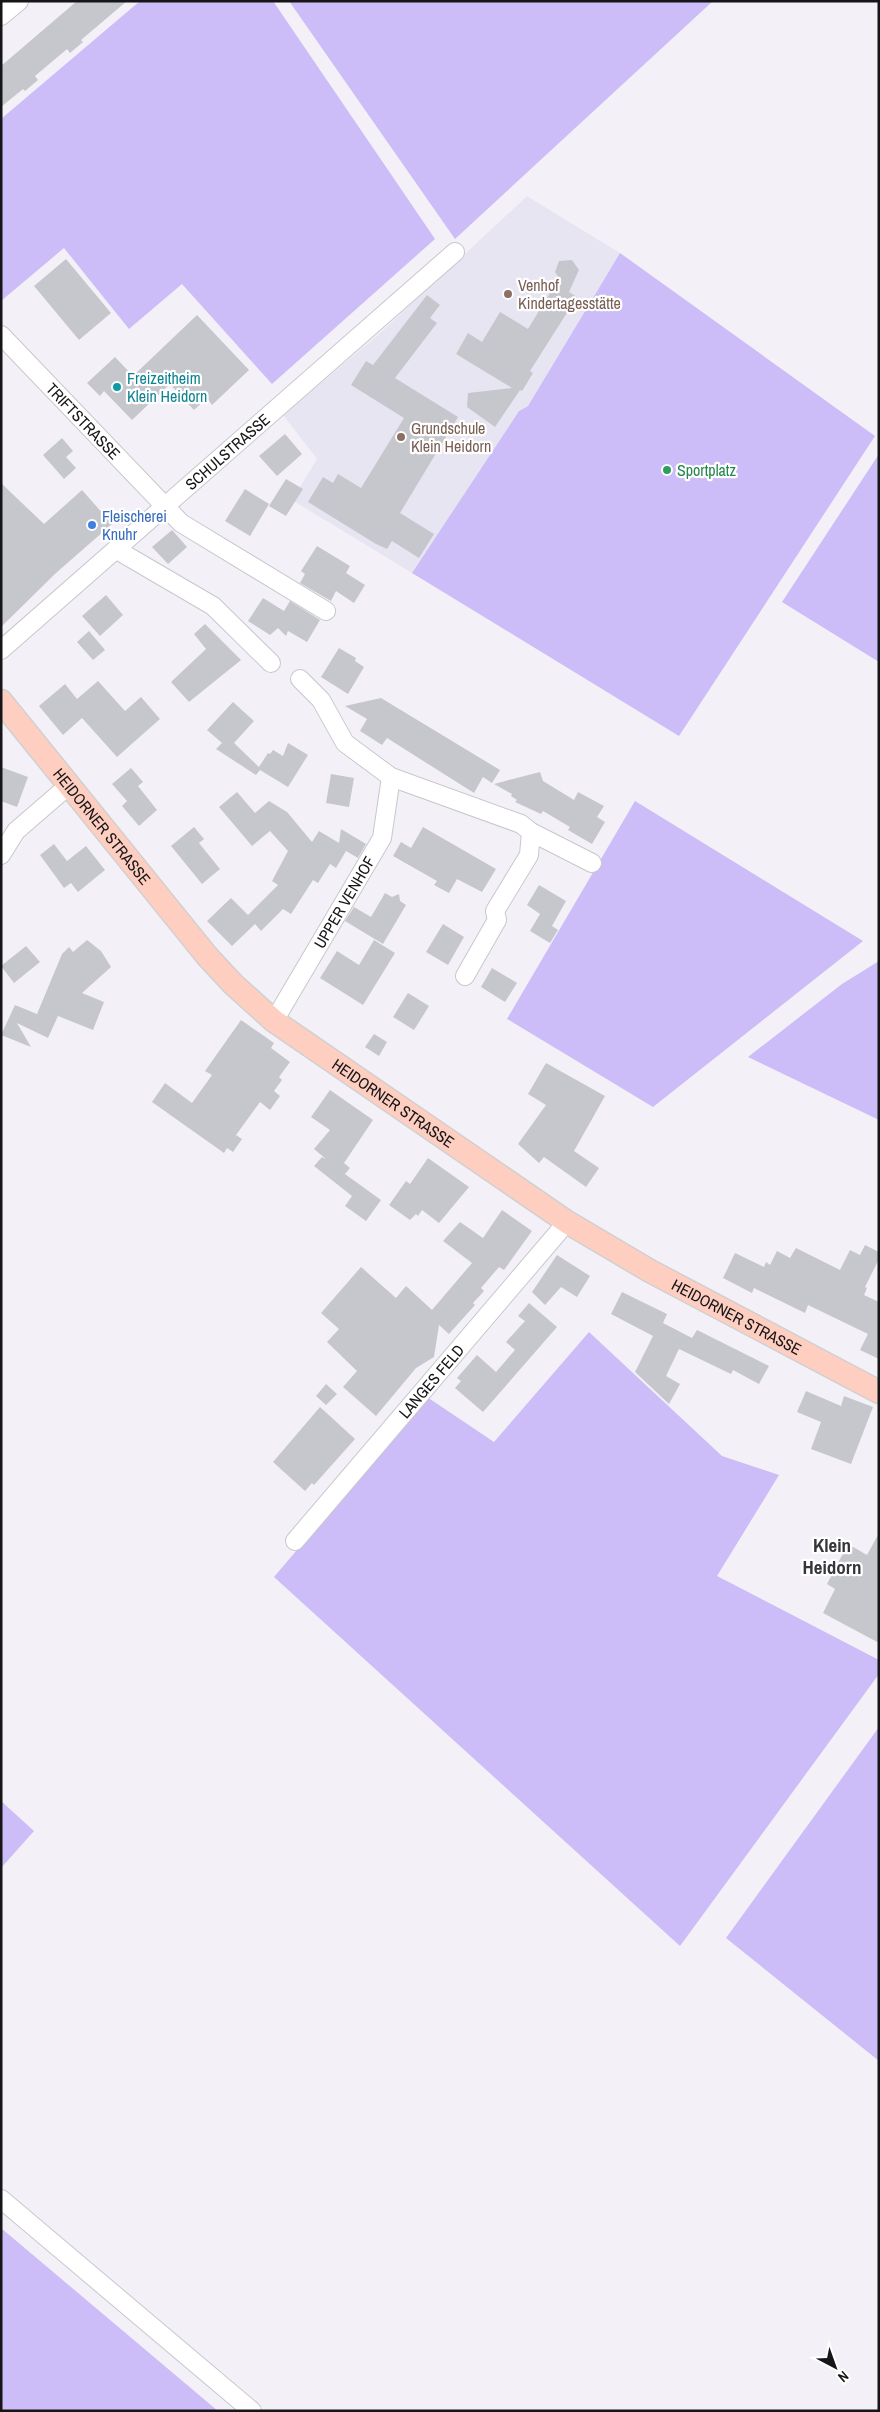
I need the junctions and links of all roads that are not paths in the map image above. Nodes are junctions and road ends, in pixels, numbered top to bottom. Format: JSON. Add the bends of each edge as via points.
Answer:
{"nodes":[{"id":1,"x":19,"y":1,"type":"edge"},
{"id":2,"x":1,"y":16,"type":"edge"},
{"id":3,"x":455,"y":252,"type":"dead end"},
{"id":4,"x":1,"y":335,"type":"edge"},
{"id":5,"x":166,"y":507,"type":"junction"},
{"id":6,"x":117,"y":550,"type":"junction"},
{"id":7,"x":326,"y":611,"type":"dead end"},
{"id":8,"x":1,"y":650,"type":"edge"},
{"id":9,"x":271,"y":663,"type":"dead end"},
{"id":10,"x":300,"y":679,"type":"dead end"},
{"id":11,"x":1,"y":701,"type":"edge"},
{"id":12,"x":391,"y":777,"type":"junction"},
{"id":13,"x":68,"y":786,"type":"junction"},
{"id":14,"x":532,"y":832,"type":"junction"},
{"id":15,"x":1,"y":855,"type":"edge"},
{"id":16,"x":592,"y":862,"type":"dead end"},
{"id":17,"x":464,"y":976,"type":"dead end"},
{"id":18,"x":274,"y":1021,"type":"junction"},
{"id":19,"x":567,"y":1222,"type":"junction"},
{"id":20,"x":879,"y":1392,"type":"edge"},
{"id":21,"x":295,"y":1541,"type":"dead end"},
{"id":22,"x":1,"y":2199,"type":"edge"},
{"id":23,"x":252,"y":2411,"type":"edge"}],
"edges":[{"from":1,"to":2,"type":"street"},
{"from":3,"to":5,"type":"street","name":"SCHULSTRASSE"},
{"from":4,"to":5,"type":"street","name":"TRIFTSTRASSE"},
{"from":5,"to":6,"type":"street","name":"SCHULSTRASSE"},
{"from":5,"to":7,"type":"street","name":"TRIFTSTRASSE","via":[[181,523]]},
{"from":6,"to":8,"type":"street","name":"SCHULSTRASSE"},
{"from":6,"to":9,"type":"street","via":[[213,606]]},
{"from":10,"to":12,"type":"street","via":[[321,700],[345,743]]},
{"from":11,"to":13,"type":"main road","name":"HEIDORNER STRASSE"},
{"from":12,"to":14,"type":"street","via":[[521,824]]},
{"from":12,"to":18,"type":"street","name":"UPPER VENHOF","via":[[382,838]]},
{"from":13,"to":15,"type":"street","via":[[16,831]]},
{"from":13,"to":18,"type":"main road","name":"HEIDORNER STRASSE","via":[[207,956]]},
{"from":14,"to":16,"type":"street"},
{"from":14,"to":17,"type":"street","via":[[529,855],[495,911],[497,920]]},
{"from":18,"to":19,"type":"main road","name":"HEIDORNER STRASSE"},
{"from":19,"to":20,"type":"main road","name":"HEIDORNER STRASSE","via":[[650,1271]]},
{"from":19,"to":21,"type":"street","name":"LANGES FELD"},
{"from":22,"to":23,"type":"street"}]}
